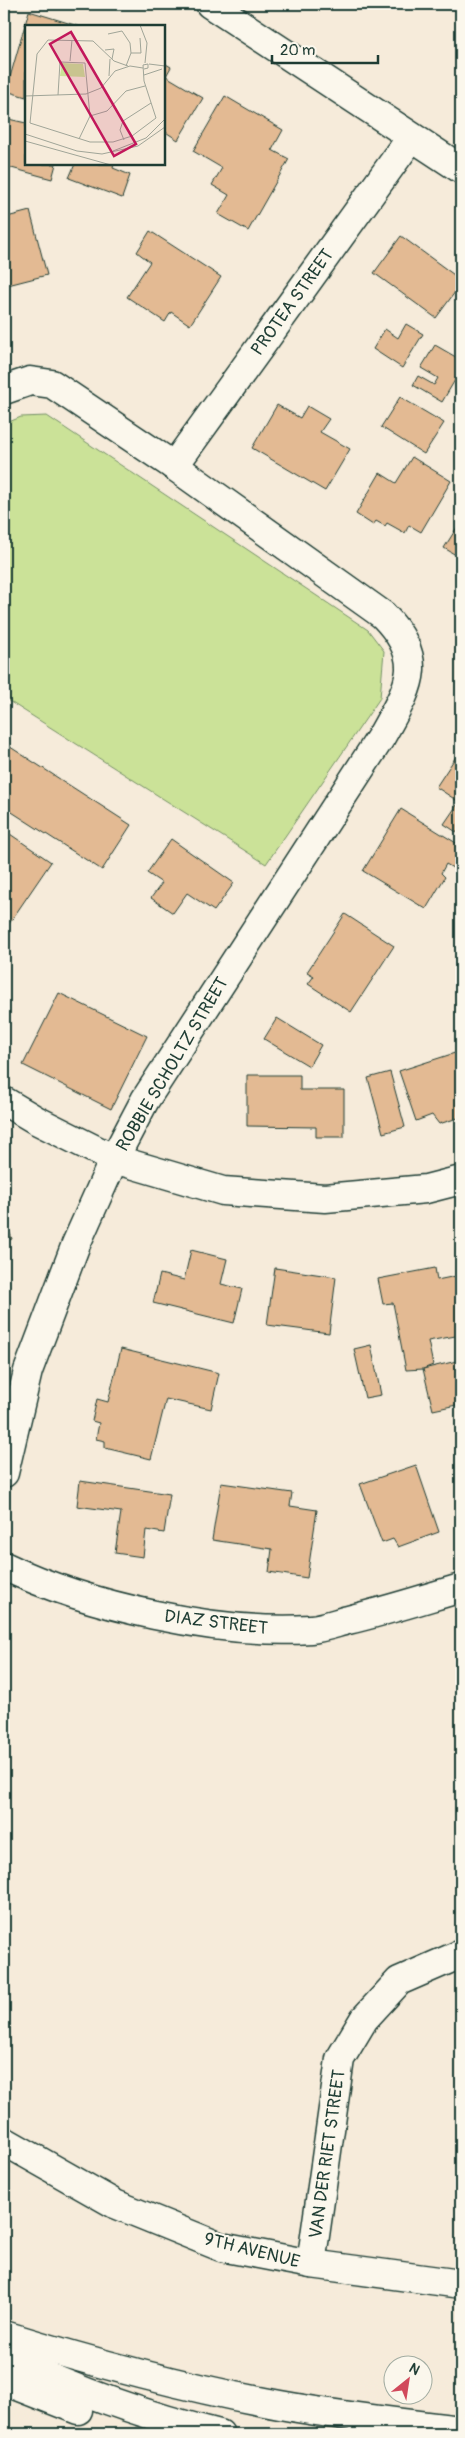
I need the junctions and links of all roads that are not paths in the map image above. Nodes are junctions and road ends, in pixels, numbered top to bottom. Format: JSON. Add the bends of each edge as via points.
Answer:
{"nodes":[{"id":1,"x":210,"y":4,"type":"edge"},
{"id":2,"x":411,"y":138,"type":"junction"},
{"id":3,"x":461,"y":169,"type":"edge"},
{"id":4,"x":4,"y":390,"type":"edge"},
{"id":5,"x":174,"y":466,"type":"junction"},
{"id":6,"x":4,"y":1101,"type":"edge"},
{"id":7,"x":114,"y":1159,"type":"junction"},
{"id":8,"x":461,"y":1180,"type":"edge"},
{"id":9,"x":4,"y":1473,"type":"edge"},
{"id":10,"x":4,"y":1566,"type":"edge"},
{"id":11,"x":461,"y":1588,"type":"edge"},
{"id":12,"x":461,"y":1954,"type":"edge"},
{"id":13,"x":4,"y":2141,"type":"edge"},
{"id":14,"x":312,"y":2264,"type":"junction"},
{"id":15,"x":461,"y":2284,"type":"edge"},
{"id":16,"x":4,"y":2335,"type":"edge"},
{"id":17,"x":4,"y":2357,"type":"edge"},
{"id":18,"x":4,"y":2381,"type":"edge"},
{"id":19,"x":461,"y":2430,"type":"edge"},
{"id":20,"x":146,"y":2434,"type":"edge"},
{"id":21,"x":220,"y":2434,"type":"edge"}],
"edges":[{"from":1,"to":2,"type":"street"},
{"from":2,"to":3,"type":"street"},
{"from":2,"to":5,"type":"street","name":"PROTEA STREET"},
{"from":4,"to":5,"type":"street","via":[[30,381],[52,384]]},
{"from":5,"to":7,"type":"street","name":"ROBBIE SCHOLTZ STREET","via":[[383,615],[405,642],[411,663],[409,686],[381,736],[145,1100]]},
{"from":6,"to":7,"type":"street"},
{"from":7,"to":8,"type":"street","via":[[223,1191],[325,1198],[426,1190]]},
{"from":7,"to":9,"type":"street","name":"ROBBIE SCHOLTZ STREET","via":[[76,1244],[28,1371]]},
{"from":10,"to":11,"type":"street","name":"DIAZ STREET","via":[[31,1579],[126,1609],[229,1627],[270,1630],[312,1629]]},
{"from":12,"to":14,"type":"street","name":"VAN DER RIET STREET","via":[[399,1981],[364,2019],[340,2059]]},
{"from":13,"to":14,"type":"street","name":"9TH AVENUE","via":[[124,2208],[221,2247]]},
{"from":14,"to":15,"type":"street","name":"9TH AVENUE"},
{"from":16,"to":19,"type":"street","via":[[92,2362],[271,2403]]},
{"from":17,"to":21,"type":"street","via":[[61,2384],[135,2411]]},
{"from":18,"to":20,"type":"street"}]}
